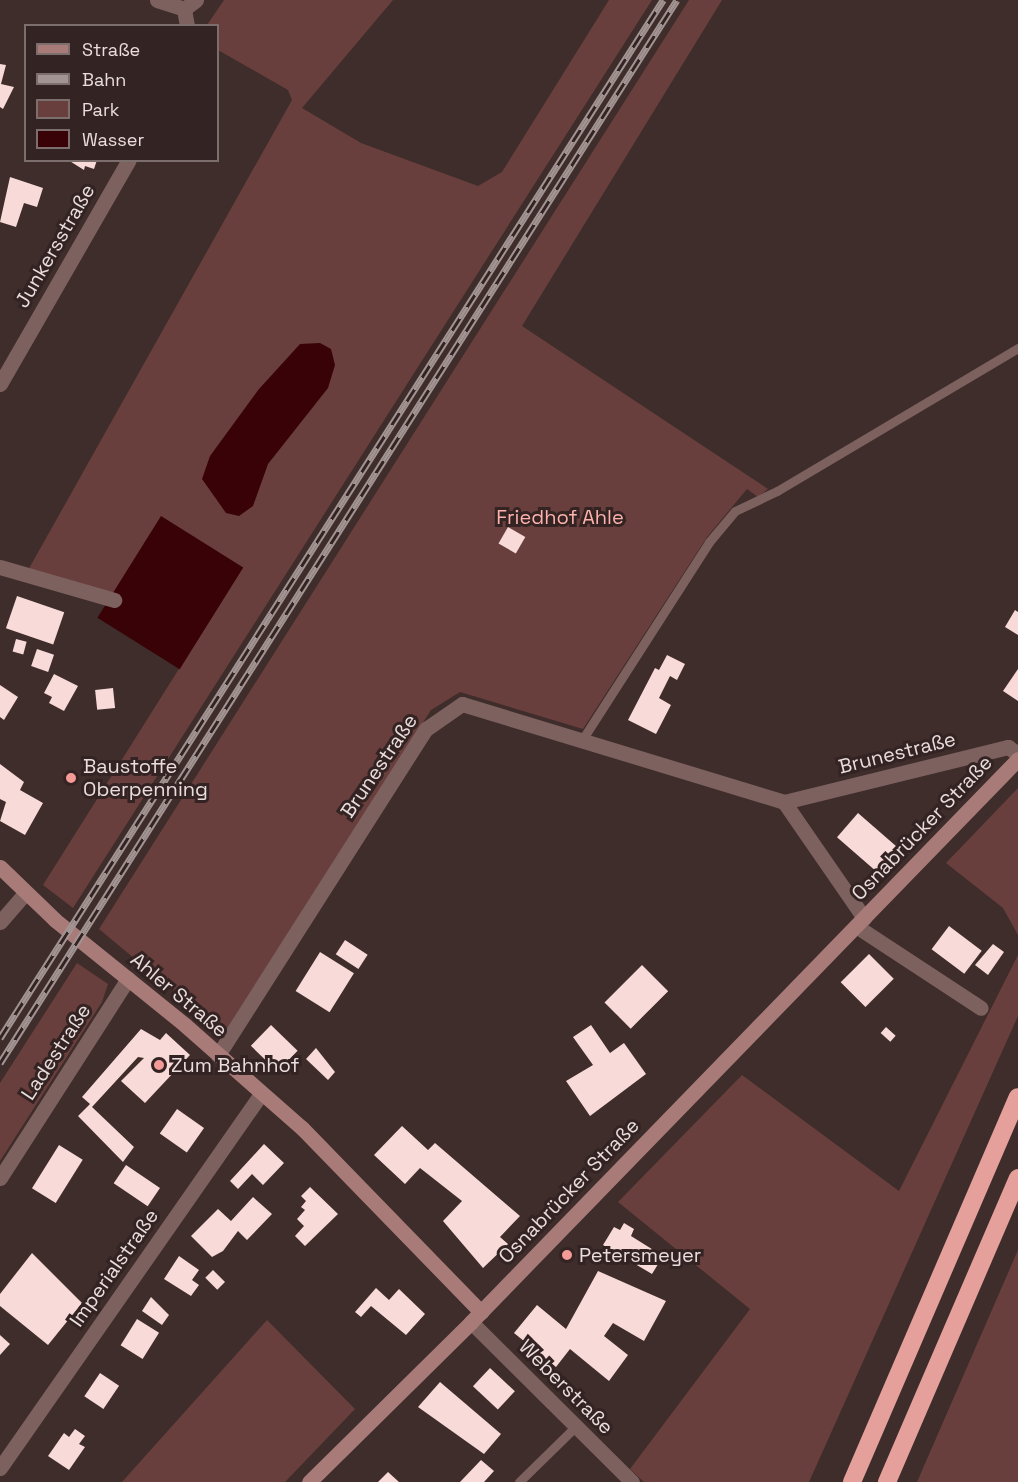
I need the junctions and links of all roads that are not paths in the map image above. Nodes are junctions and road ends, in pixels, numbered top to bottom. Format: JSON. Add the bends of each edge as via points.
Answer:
{"nodes":[{"id":1,"x":157,"y":0,"type":"edge"},
{"id":2,"x":190,"y":4,"type":"edge"},
{"id":3,"x":187,"y":24,"type":"edge"},
{"id":4,"x":128,"y":162,"type":"edge"},
{"id":5,"x":1018,"y":348,"type":"edge"},
{"id":6,"x":0,"y":384,"type":"edge"},
{"id":7,"x":0,"y":567,"type":"edge"},
{"id":8,"x":114,"y":600,"type":"dead end"},
{"id":9,"x":582,"y":740,"type":"junction"},
{"id":10,"x":1015,"y":747,"type":"edge"},
{"id":11,"x":1018,"y":759,"type":"edge"},
{"id":12,"x":784,"y":802,"type":"junction"},
{"id":13,"x":0,"y":867,"type":"edge"},
{"id":14,"x":25,"y":893,"type":"junction"},
{"id":15,"x":0,"y":922,"type":"edge"},
{"id":16,"x":860,"y":922,"type":"junction"},
{"id":17,"x":128,"y":979,"type":"junction"},
{"id":18,"x":981,"y":1008,"type":"dead end"},
{"id":19,"x":218,"y":1055,"type":"junction"},
{"id":20,"x":262,"y":1093,"type":"junction"},
{"id":21,"x":1018,"y":1097,"type":"edge"},
{"id":22,"x":0,"y":1178,"type":"edge"},
{"id":23,"x":1018,"y":1178,"type":"edge"},
{"id":24,"x":476,"y":1317,"type":"junction"},
{"id":25,"x":576,"y":1426,"type":"junction"},
{"id":26,"x":0,"y":1468,"type":"edge"},
{"id":27,"x":309,"y":1482,"type":"edge"},
{"id":28,"x":519,"y":1482,"type":"edge"},
{"id":29,"x":632,"y":1482,"type":"edge"},
{"id":30,"x":852,"y":1482,"type":"edge"},
{"id":31,"x":887,"y":1482,"type":"edge"}],
"edges":[{"from":1,"to":2,"type":"street"},
{"from":2,"to":3,"type":"street"},
{"from":4,"to":6,"type":"street","name":"Junkersstraße"},
{"from":5,"to":9,"type":"lane","via":[[777,491],[735,511],[709,542]]},
{"from":7,"to":8,"type":"street"},
{"from":9,"to":12,"type":"street","name":"Brunestraße"},
{"from":9,"to":19,"type":"street","name":"Brunestraße","via":[[462,704],[442,713],[426,729]]},
{"from":10,"to":12,"type":"street","name":"Brunestraße"},
{"from":11,"to":16,"type":"main road","name":"Osnabrücker Straße"},
{"from":12,"to":16,"type":"street"},
{"from":13,"to":14,"type":"main road","name":"Ahler Straße"},
{"from":14,"to":15,"type":"street"},
{"from":14,"to":17,"type":"main road","name":"Ahler Straße"},
{"from":16,"to":18,"type":"street","name":"Osnabrücker Straße"},
{"from":16,"to":24,"type":"main road","name":"Osnabrücker Straße"},
{"from":17,"to":19,"type":"main road","name":"Ahler Straße"},
{"from":17,"to":22,"type":"street","name":"Ladestraße"},
{"from":19,"to":20,"type":"main road","name":"Ahler Straße"},
{"from":20,"to":24,"type":"main road","name":"Ahler Straße"},
{"from":20,"to":26,"type":"street","name":"Imperialstraße"},
{"from":21,"to":30,"type":"highway"},
{"from":23,"to":31,"type":"highway"},
{"from":24,"to":25,"type":"street","name":"Weberstraße"},
{"from":24,"to":27,"type":"main road","name":"Osnabrücker Straße"},
{"from":25,"to":28,"type":"lane"},
{"from":25,"to":29,"type":"street","name":"Weberstraße"}]}
